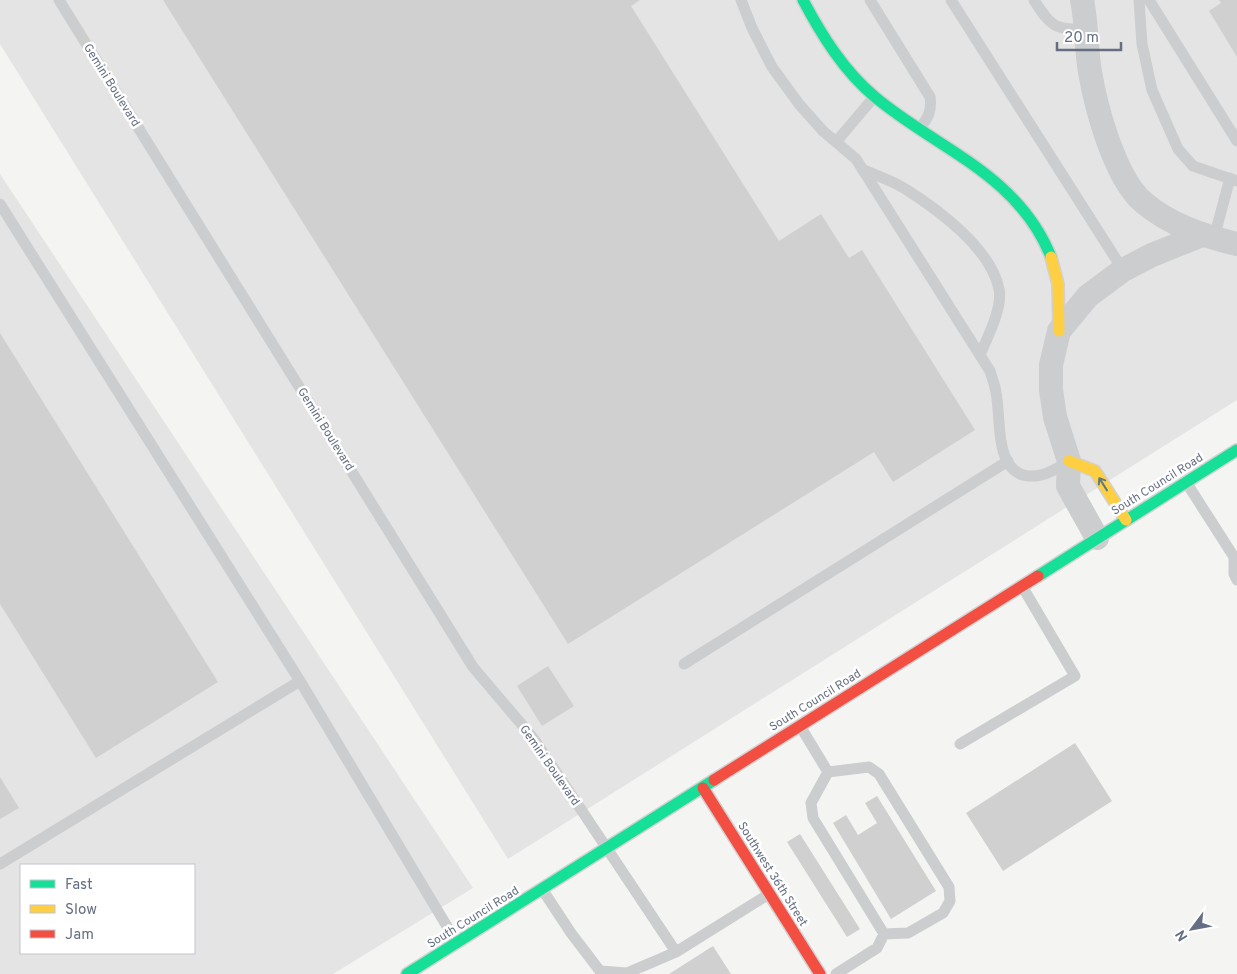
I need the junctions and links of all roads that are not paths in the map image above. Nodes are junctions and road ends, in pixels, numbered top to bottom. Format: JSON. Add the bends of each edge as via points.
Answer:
{"nodes":[{"id":1,"x":59,"y":0,"type":"edge"},
{"id":2,"x":741,"y":0,"type":"edge"},
{"id":3,"x":803,"y":0,"type":"edge"},
{"id":4,"x":870,"y":0,"type":"edge"},
{"id":5,"x":951,"y":0,"type":"edge"},
{"id":6,"x":1034,"y":0,"type":"edge"},
{"id":7,"x":1082,"y":0,"type":"edge"},
{"id":8,"x":1139,"y":0,"type":"edge"},
{"id":9,"x":1149,"y":0,"type":"edge"},
{"id":10,"x":1086,"y":30,"type":"junction"},
{"id":11,"x":874,"y":96,"type":"junction"},
{"id":12,"x":920,"y":128,"type":"junction"},
{"id":13,"x":1237,"y":141,"type":"edge"},
{"id":14,"x":836,"y":142,"type":"junction"},
{"id":15,"x":862,"y":169,"type":"junction"},
{"id":16,"x":1233,"y":180,"type":"edge"},
{"id":17,"x":0,"y":204,"type":"edge"},
{"id":18,"x":1208,"y":237,"type":"junction"},
{"id":19,"x":1237,"y":244,"type":"edge"},
{"id":20,"x":1123,"y":270,"type":"junction"},
{"id":21,"x":1059,"y":331,"type":"junction"},
{"id":22,"x":980,"y":355,"type":"junction"},
{"id":23,"x":1237,"y":450,"type":"edge"},
{"id":24,"x":1008,"y":461,"type":"junction"},
{"id":25,"x":1070,"y":461,"type":"junction"},
{"id":26,"x":1186,"y":482,"type":"junction"},
{"id":27,"x":1126,"y":520,"type":"junction"},
{"id":28,"x":1098,"y":538,"type":"junction"},
{"id":29,"x":1236,"y":556,"type":"edge"},
{"id":30,"x":1237,"y":580,"type":"edge"},
{"id":31,"x":1022,"y":586,"type":"junction"},
{"id":32,"x":684,"y":664,"type":"dead end"},
{"id":33,"x":300,"y":681,"type":"junction"},
{"id":34,"x":800,"y":726,"type":"junction"},
{"id":35,"x":960,"y":744,"type":"dead end"},
{"id":36,"x":828,"y":772,"type":"junction"},
{"id":37,"x":702,"y":788,"type":"junction"},
{"id":38,"x":607,"y":848,"type":"junction"},
{"id":39,"x":0,"y":864,"type":"edge"},
{"id":40,"x":542,"y":889,"type":"junction"},
{"id":41,"x":770,"y":894,"type":"junction"},
{"id":42,"x":884,"y":934,"type":"junction"},
{"id":43,"x":457,"y":943,"type":"junction"},
{"id":44,"x":676,"y":952,"type":"junction"},
{"id":45,"x":408,"y":974,"type":"edge"},
{"id":46,"x":820,"y":974,"type":"edge"},
{"id":47,"x":836,"y":974,"type":"edge"}],
"edges":[{"from":1,"to":38,"type":"lane","name":"Gemini Boulevard","via":[[473,667],[534,739]]},
{"from":2,"to":14,"type":"lane","via":[[772,67],[799,104]]},
{"from":3,"to":11,"type":"main road","via":[[814,24],[832,49]]},
{"from":4,"to":12,"type":"lane","via":[[930,97],[928,118]]},
{"from":5,"to":20,"type":"lane"},
{"from":6,"to":10,"type":"lane","via":[[1052,26]]},
{"from":7,"to":10,"type":"street"},
{"from":8,"to":16,"type":"lane","via":[[1142,44],[1152,90],[1178,148],[1193,166]]},
{"from":9,"to":13,"type":"lane"},
{"from":10,"to":18,"type":"street","via":[[1090,72],[1102,126],[1128,181],[1142,201],[1160,215]]},
{"from":11,"to":12,"type":"main road"},
{"from":11,"to":14,"type":"lane"},
{"from":12,"to":21,"type":"main road","via":[[990,176],[1034,225],[1056,272]]},
{"from":14,"to":15,"type":"lane","via":[[856,159]]},
{"from":15,"to":22,"type":"lane"},
{"from":15,"to":22,"type":"lane","via":[[906,189],[956,226],[990,266],[1000,291],[996,316]]},
{"from":16,"to":18,"type":"lane"},
{"from":17,"to":33,"type":"lane"},
{"from":18,"to":19,"type":"street"},
{"from":18,"to":20,"type":"street","via":[[1152,255]]},
{"from":20,"to":21,"type":"street","via":[[1088,296]]},
{"from":21,"to":25,"type":"street","via":[[1051,365],[1051,390]]},
{"from":22,"to":24,"type":"lane","via":[[990,370],[997,394],[999,442]]},
{"from":23,"to":26,"type":"main road","name":"South Council Road"},
{"from":24,"to":25,"type":"lane","via":[[1015,470],[1027,476],[1042,475]]},
{"from":24,"to":32,"type":"lane"},
{"from":27,"to":25,"type":"main road","one_way":true,"via":[[1095,470]]},
{"from":25,"to":28,"type":"street","via":[[1068,486]]},
{"from":26,"to":27,"type":"main road","name":"South Council Road"},
{"from":26,"to":29,"type":"lane"},
{"from":27,"to":28,"type":"main road","name":"South Council Road"},
{"from":28,"to":31,"type":"main road","name":"South Council Road"},
{"from":29,"to":30,"type":"lane","via":[[1234,574]]},
{"from":31,"to":34,"type":"main road","name":"South Council Road"},
{"from":31,"to":35,"type":"lane","via":[[1075,676]]},
{"from":33,"to":39,"type":"lane"},
{"from":33,"to":43,"type":"lane"},
{"from":34,"to":36,"type":"lane"},
{"from":34,"to":37,"type":"main road","name":"South Council Road"},
{"from":36,"to":42,"type":"lane","via":[[811,802],[813,818]]},
{"from":36,"to":42,"type":"lane","via":[[869,767],[879,774],[949,887],[950,901],[943,913],[908,933]]},
{"from":37,"to":38,"type":"main road","name":"South Council Road"},
{"from":37,"to":41,"type":"main road","name":"Southwest 36th Street"},
{"from":38,"to":40,"type":"main road","name":"South Council Road"},
{"from":38,"to":44,"type":"lane","name":"Gemini Boulevard"},
{"from":40,"to":43,"type":"main road","name":"South Council Road"},
{"from":40,"to":44,"type":"lane","via":[[600,971],[627,973]]},
{"from":41,"to":44,"type":"lane"},
{"from":41,"to":46,"type":"main road","name":"Southwest 36th Street"},
{"from":42,"to":47,"type":"lane","via":[[877,948]]},
{"from":43,"to":45,"type":"main road","name":"South Council Road"}]}
